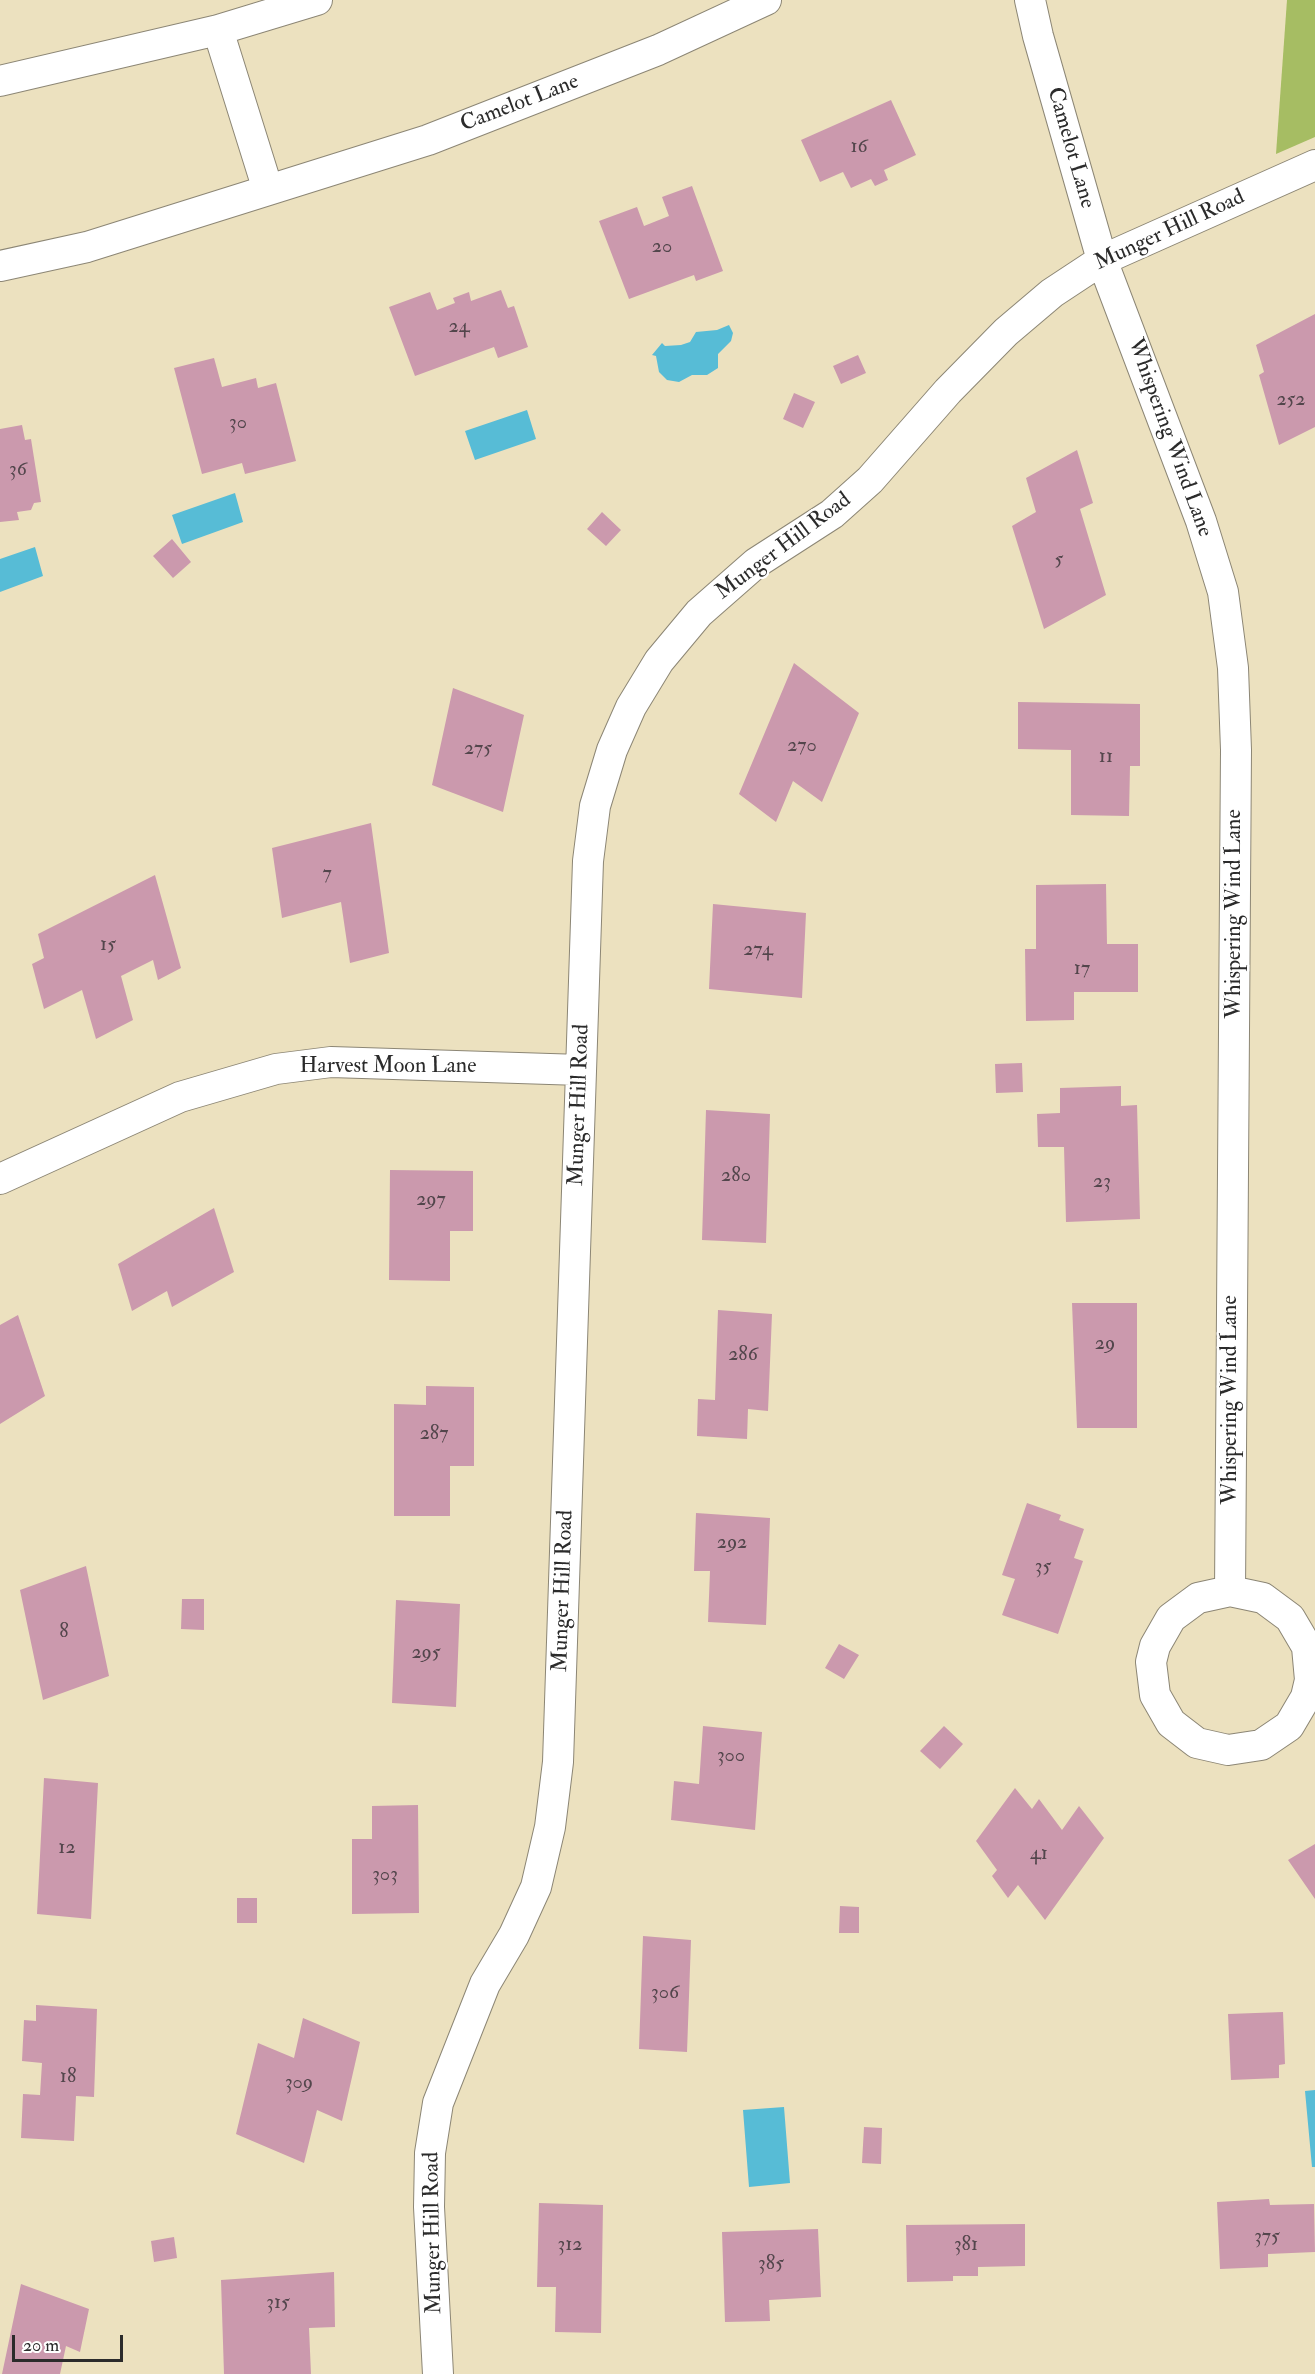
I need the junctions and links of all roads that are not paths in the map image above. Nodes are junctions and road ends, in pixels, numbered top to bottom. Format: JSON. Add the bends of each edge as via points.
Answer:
{"nodes":[{"id":1,"x":317,"y":0,"type":"edge"},
{"id":2,"x":766,"y":0,"type":"edge"},
{"id":3,"x":1008,"y":0,"type":"edge"},
{"id":4,"x":1030,"y":0,"type":"edge"},
{"id":5,"x":218,"y":30,"type":"junction"},
{"id":6,"x":1038,"y":36,"type":"junction"},
{"id":7,"x":0,"y":81,"type":"edge"},
{"id":8,"x":1315,"y":165,"type":"edge"},
{"id":9,"x":268,"y":190,"type":"junction"},
{"id":10,"x":1102,"y":260,"type":"junction"},
{"id":11,"x":0,"y":266,"type":"edge"},
{"id":12,"x":581,"y":1070,"type":"junction"},
{"id":13,"x":0,"y":1179,"type":"edge"},
{"id":14,"x":1230,"y":1592,"type":"junction"},
{"id":15,"x":438,"y":2374,"type":"edge"}],
"edges":[{"from":1,"to":5,"type":"street"},
{"from":2,"to":9,"type":"street","name":"Camelot Lane","via":[[658,50],[428,140]]},
{"from":3,"to":6,"type":"street","name":"Camelot Lane"},
{"from":4,"to":6,"type":"street","name":"Camelot Lane"},
{"from":5,"to":7,"type":"street"},
{"from":5,"to":9,"type":"street"},
{"from":6,"to":10,"type":"street","name":"Camelot Lane"},
{"from":8,"to":10,"type":"street","name":"Munger Hill Road"},
{"from":9,"to":11,"type":"street","name":"Camelot Lane","via":[[87,247]]},
{"from":10,"to":12,"type":"street","name":"Munger Hill Road","via":[[1052,293],[1006,332],[870,480],[832,514],[748,570],[699,613],[659,661],[631,707],[612,750],[595,806],[588,861]]},
{"from":10,"to":14,"type":"street","name":"Whispering Wind Lane","via":[[1201,521],[1223,592],[1233,668],[1236,750]]},
{"from":12,"to":13,"type":"street","name":"Harvest Moon Lane","via":[[342,1062],[276,1069],[180,1097]]},
{"from":12,"to":15,"type":"street","name":"Munger Hill Road","via":[[558,1762],[550,1827],[536,1887],[485,1984],[438,2103],[430,2153],[429,2196]]},
{"from":14,"to":14,"type":"street","via":[[1198,1598],[1184,1607],[1162,1631],[1151,1662],[1155,1695],[1171,1723],[1197,1743],[1228,1750],[1261,1745],[1289,1726],[1306,1697],[1310,1680],[1307,1647],[1290,1618],[1263,1598]]}]}
